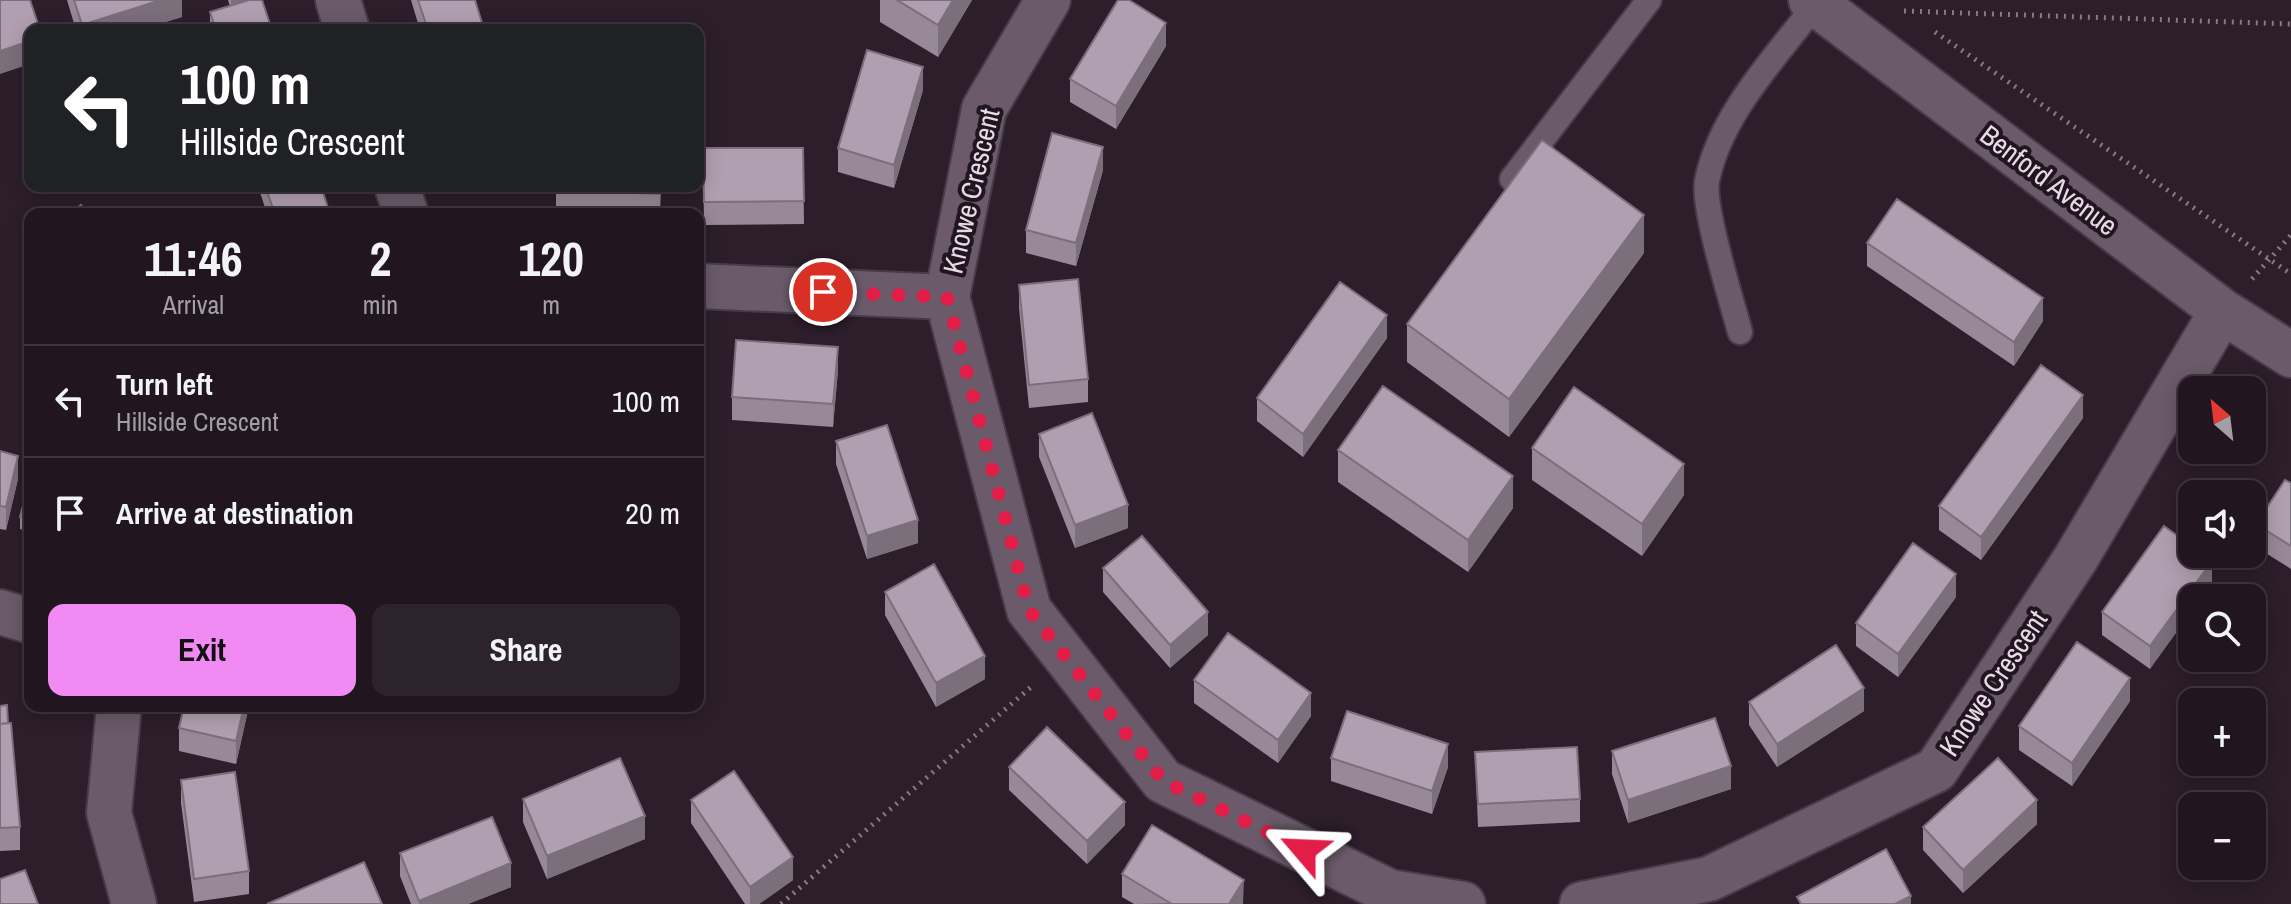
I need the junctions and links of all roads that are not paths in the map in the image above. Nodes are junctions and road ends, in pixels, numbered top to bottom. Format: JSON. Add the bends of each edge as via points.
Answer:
{"nodes":[{"id":1,"x":338,"y":0,"type":"edge"},
{"id":2,"x":1048,"y":0,"type":"edge"},
{"id":3,"x":1649,"y":0,"type":"edge"},
{"id":4,"x":1813,"y":2,"type":"edge"},
{"id":5,"x":345,"y":24,"type":"edge"},
{"id":6,"x":1512,"y":179,"type":"edge"},
{"id":7,"x":704,"y":286,"type":"edge"},
{"id":8,"x":947,"y":297,"type":"junction"},
{"id":9,"x":2222,"y":311,"type":"junction"},
{"id":10,"x":1740,"y":332,"type":"dead end"},
{"id":11,"x":2291,"y":355,"type":"edge"},
{"id":12,"x":0,"y":612,"type":"edge"},
{"id":13,"x":24,"y":619,"type":"edge"},
{"id":14,"x":118,"y":712,"type":"edge"},
{"id":15,"x":134,"y":904,"type":"edge"},
{"id":16,"x":1463,"y":904,"type":"edge"},
{"id":17,"x":1582,"y":904,"type":"edge"}],
"edges":[{"from":1,"to":5,"type":"street"},
{"from":2,"to":8,"type":"street","name":"Knowe Crescent","via":[[984,109]]},
{"from":3,"to":6,"type":"lane"},
{"from":4,"to":9,"type":"street","name":"Benford Avenue"},
{"from":4,"to":10,"type":"lane","via":[[1743,102],[1723,137],[1707,184]]},
{"from":7,"to":8,"type":"street"},
{"from":8,"to":16,"type":"street","name":"Knowe Crescent","via":[[1029,610],[1163,781],[1390,892]]},
{"from":9,"to":11,"type":"street","name":"Benford Avenue"},
{"from":9,"to":17,"type":"street","name":"Knowe Crescent","via":[[2076,558],[1936,770],[1709,879]]},
{"from":12,"to":13,"type":"street"},
{"from":14,"to":15,"type":"street","via":[[109,813]]}]}
